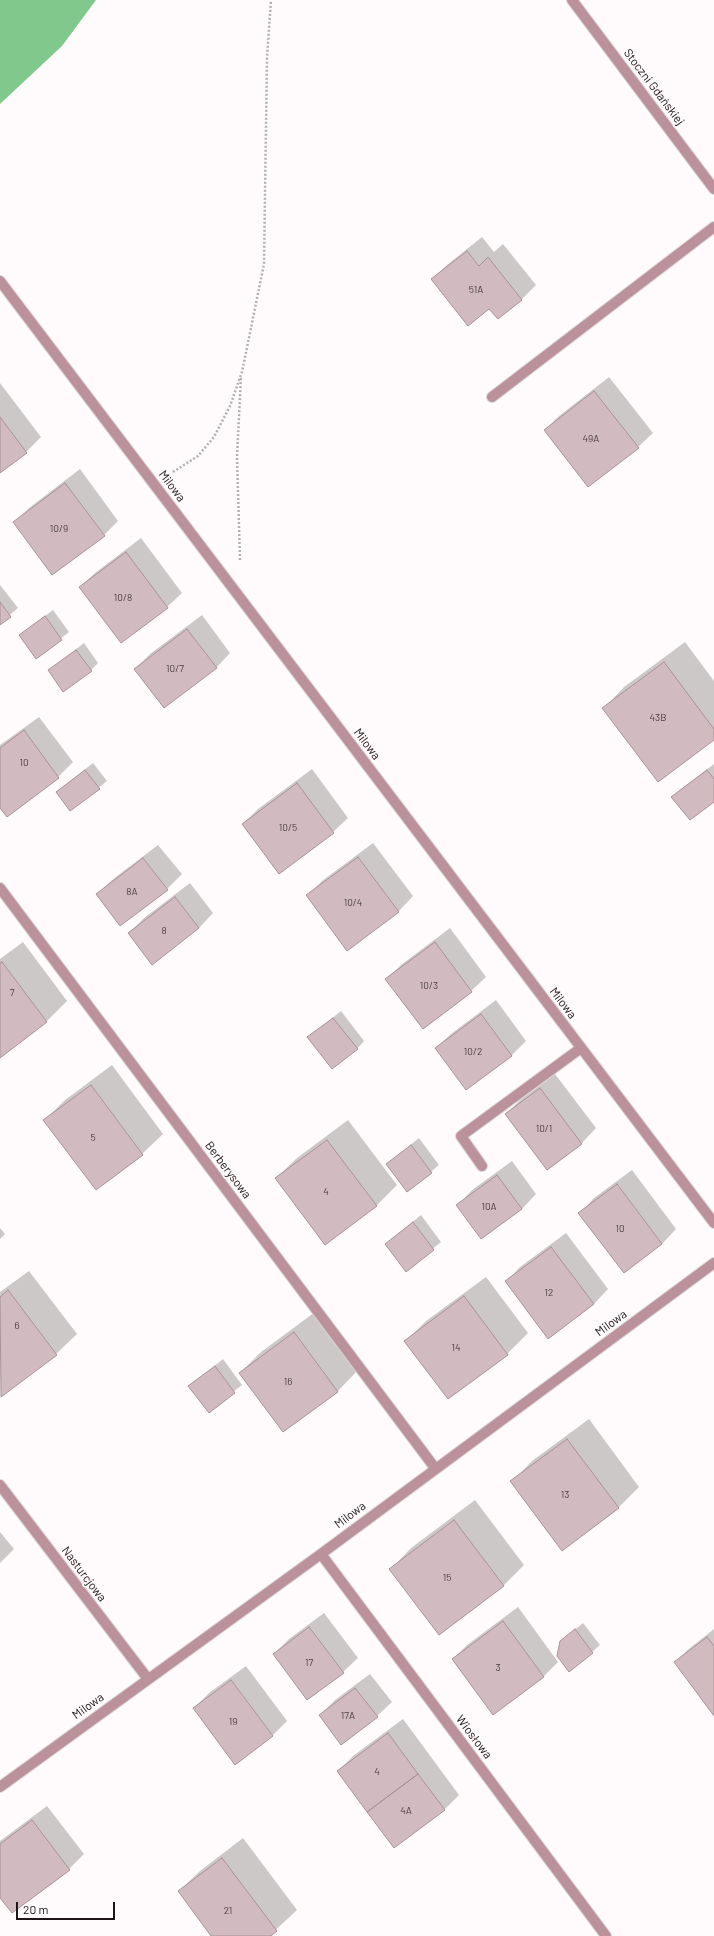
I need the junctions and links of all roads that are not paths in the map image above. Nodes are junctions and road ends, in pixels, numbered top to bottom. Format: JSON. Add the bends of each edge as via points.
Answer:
{"nodes":[{"id":1,"x":572,"y":0,"type":"edge"},
{"id":2,"x":714,"y":189,"type":"edge"},
{"id":3,"x":714,"y":227,"type":"edge"},
{"id":4,"x":0,"y":282,"type":"edge"},
{"id":5,"x":492,"y":397,"type":"dead end"},
{"id":6,"x":0,"y":888,"type":"edge"},
{"id":7,"x":581,"y":1048,"type":"junction"},
{"id":8,"x":482,"y":1166,"type":"dead end"},
{"id":9,"x":714,"y":1223,"type":"edge"},
{"id":10,"x":714,"y":1263,"type":"edge"},
{"id":11,"x":435,"y":1468,"type":"junction"},
{"id":12,"x":0,"y":1485,"type":"edge"},
{"id":13,"x":321,"y":1554,"type":"junction"},
{"id":14,"x":148,"y":1679,"type":"junction"},
{"id":15,"x":0,"y":1787,"type":"edge"},
{"id":16,"x":606,"y":1936,"type":"edge"}],
"edges":[{"from":1,"to":2,"type":"street","name":"Stoczni Gdańskiej"},
{"from":3,"to":5,"type":"street"},
{"from":4,"to":7,"type":"street","name":"Milowa"},
{"from":6,"to":11,"type":"street","name":"Berberysowa"},
{"from":7,"to":8,"type":"street","via":[[461,1136]]},
{"from":7,"to":9,"type":"street","name":"Milowa"},
{"from":10,"to":11,"type":"street","name":"Milowa"},
{"from":11,"to":13,"type":"street","name":"Milowa"},
{"from":12,"to":14,"type":"street","name":"Nasturcjowa"},
{"from":13,"to":14,"type":"street","name":"Milowa"},
{"from":13,"to":16,"type":"street","name":"Wiosłowa"},
{"from":14,"to":15,"type":"street","name":"Milowa"}]}
